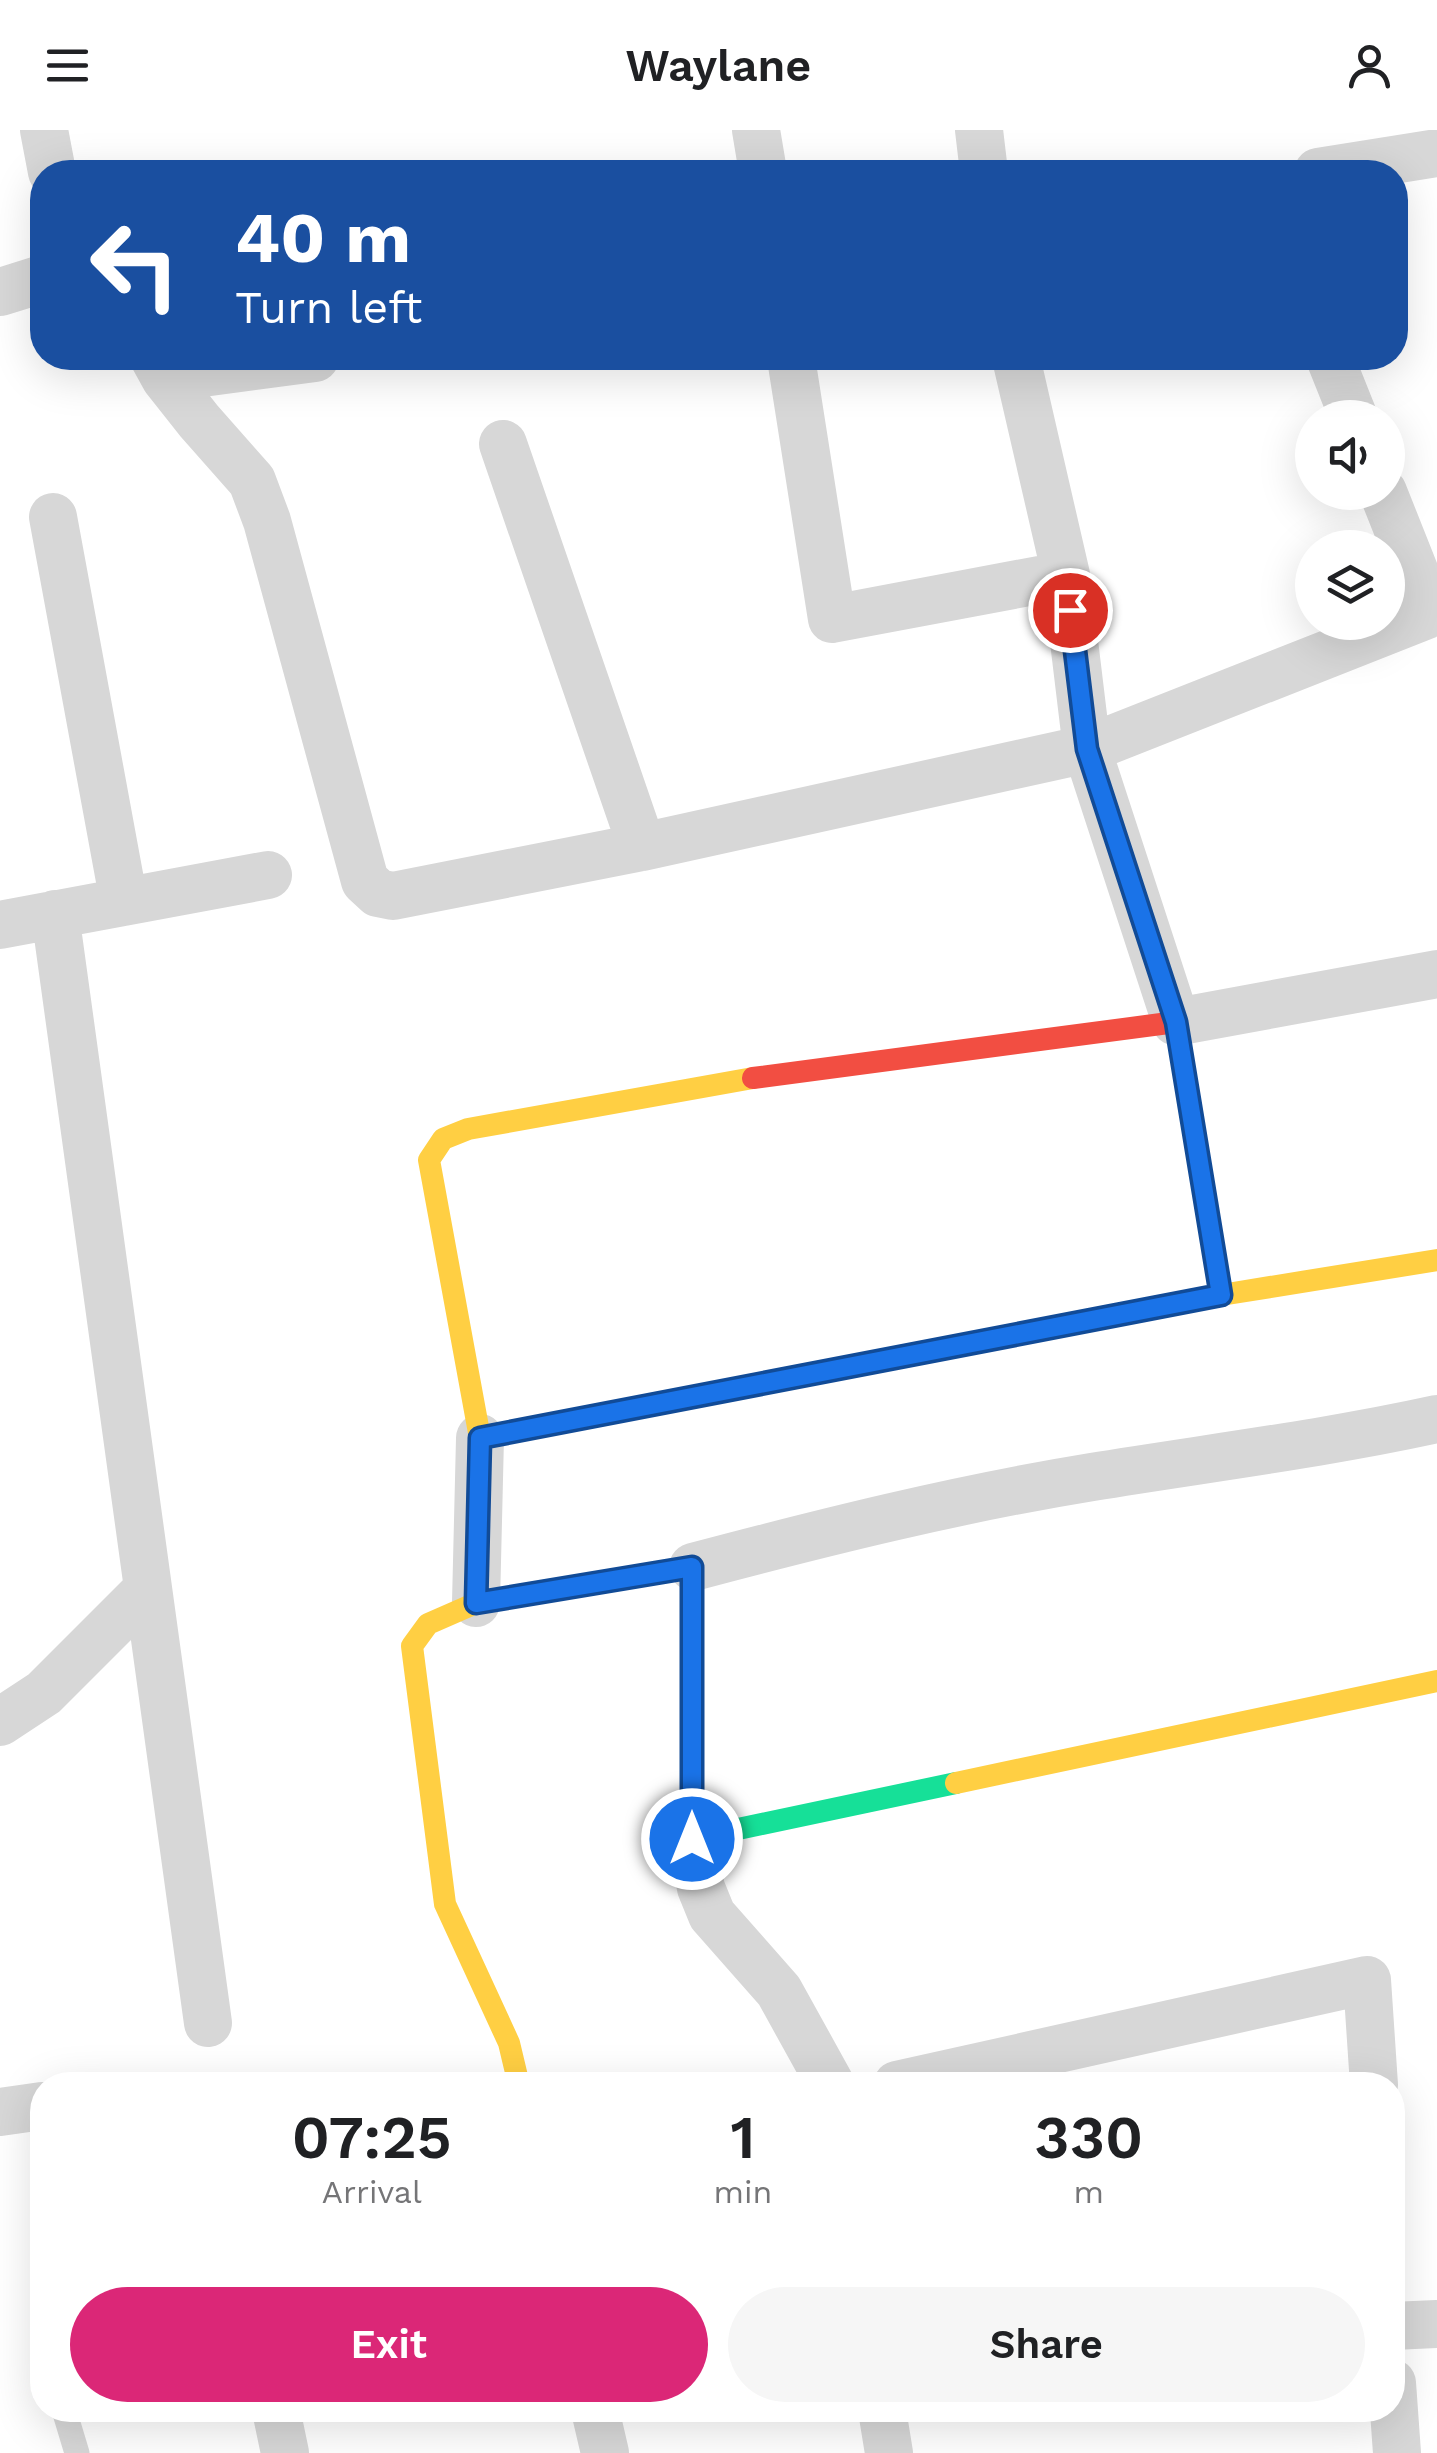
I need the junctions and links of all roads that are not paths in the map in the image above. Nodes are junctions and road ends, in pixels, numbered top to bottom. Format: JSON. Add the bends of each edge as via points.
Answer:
{"nodes":[{"id":1,"x":44,"y":130,"type":"edge"},
{"id":2,"x":79,"y":130,"type":"edge"},
{"id":3,"x":756,"y":130,"type":"edge"},
{"id":4,"x":980,"y":130,"type":"edge"},
{"id":5,"x":1437,"y":152,"type":"edge"},
{"id":6,"x":50,"y":160,"type":"edge"},
{"id":7,"x":82,"y":160,"type":"edge"},
{"id":8,"x":761,"y":160,"type":"edge"},
{"id":9,"x":983,"y":160,"type":"edge"},
{"id":10,"x":1389,"y":160,"type":"edge"},
{"id":11,"x":30,"y":283,"type":"edge"},
{"id":12,"x":0,"y":292,"type":"edge"},
{"id":13,"x":162,"y":370,"type":"edge"},
{"id":14,"x":793,"y":370,"type":"edge"},
{"id":15,"x":1019,"y":370,"type":"edge"},
{"id":16,"x":1335,"y":370,"type":"edge"},
{"id":17,"x":1347,"y":400,"type":"edge"},
{"id":18,"x":503,"y":444,"type":"dead end"},
{"id":19,"x":1391,"y":510,"type":"edge"},
{"id":20,"x":53,"y":517,"type":"dead end"},
{"id":21,"x":1066,"y":575,"type":"junction"},
{"id":22,"x":1434,"y":612,"type":"edge"},
{"id":23,"x":1087,"y":749,"type":"junction"},
{"id":24,"x":642,"y":847,"type":"junction"},
{"id":25,"x":268,"y":875,"type":"dead end"},
{"id":26,"x":124,"y":902,"type":"junction"},
{"id":27,"x":55,"y":914,"type":"junction"},
{"id":28,"x":0,"y":925,"type":"edge"},
{"id":29,"x":1437,"y":974,"type":"edge"},
{"id":30,"x":1176,"y":1022,"type":"junction"},
{"id":31,"x":1437,"y":1260,"type":"edge"},
{"id":32,"x":1221,"y":1295,"type":"junction"},
{"id":33,"x":1437,"y":1419,"type":"edge"},
{"id":34,"x":480,"y":1438,"type":"junction"},
{"id":35,"x":692,"y":1567,"type":"junction"},
{"id":36,"x":148,"y":1588,"type":"junction"},
{"id":37,"x":476,"y":1603,"type":"junction"},
{"id":38,"x":1437,"y":1681,"type":"edge"},
{"id":39,"x":0,"y":1722,"type":"edge"},
{"id":40,"x":692,"y":1839,"type":"junction"},
{"id":41,"x":208,"y":2023,"type":"dead end"},
{"id":42,"x":516,"y":2072,"type":"edge"},
{"id":43,"x":824,"y":2072,"type":"edge"},
{"id":44,"x":955,"y":2072,"type":"edge"},
{"id":45,"x":1373,"y":2072,"type":"edge"},
{"id":46,"x":30,"y":2108,"type":"edge"},
{"id":47,"x":0,"y":2112,"type":"edge"},
{"id":48,"x":1437,"y":2324,"type":"edge"},
{"id":49,"x":1405,"y":2325,"type":"edge"},
{"id":50,"x":67,"y":2422,"type":"edge"},
{"id":51,"x":279,"y":2422,"type":"edge"},
{"id":52,"x":598,"y":2422,"type":"edge"},
{"id":53,"x":884,"y":2422,"type":"edge"},
{"id":54,"x":1395,"y":2422,"type":"edge"},
{"id":55,"x":76,"y":2453,"type":"edge"},
{"id":56,"x":285,"y":2453,"type":"edge"},
{"id":57,"x":605,"y":2453,"type":"edge"},
{"id":58,"x":889,"y":2453,"type":"edge"},
{"id":59,"x":1397,"y":2453,"type":"edge"}],
"edges":[{"from":1,"to":6,"type":"street"},
{"from":2,"to":7,"type":"street"},
{"from":3,"to":8,"type":"street"},
{"from":4,"to":9,"type":"street"},
{"from":5,"to":10,"type":"street"},
{"from":11,"to":12,"type":"street"},
{"from":13,"to":24,"type":"street","via":[[252,481],[365,881],[393,896]]},
{"from":14,"to":21,"type":"street","via":[[832,619]]},
{"from":15,"to":21,"type":"street"},
{"from":16,"to":17,"type":"street"},
{"from":18,"to":24,"type":"street"},
{"from":19,"to":22,"type":"street"},
{"from":20,"to":26,"type":"street"},
{"from":21,"to":23,"type":"street"},
{"from":22,"to":23,"type":"street"},
{"from":23,"to":24,"type":"street"},
{"from":23,"to":30,"type":"street"},
{"from":25,"to":26,"type":"street"},
{"from":26,"to":27,"type":"street"},
{"from":27,"to":28,"type":"street"},
{"from":27,"to":36,"type":"street"},
{"from":29,"to":30,"type":"street"},
{"from":30,"to":32,"type":"street"},
{"from":30,"to":34,"type":"street","via":[[719,1082],[468,1128],[443,1139],[428,1160]]},
{"from":31,"to":32,"type":"street"},
{"from":32,"to":34,"type":"street"},
{"from":33,"to":35,"type":"street","via":[[877,1518]]},
{"from":34,"to":37,"type":"street"},
{"from":35,"to":37,"type":"street"},
{"from":35,"to":40,"type":"street"},
{"from":36,"to":39,"type":"street","via":[[44,1693]]},
{"from":36,"to":41,"type":"street"},
{"from":37,"to":42,"type":"street","via":[[428,1624],[412,1646],[445,1904]]},
{"from":38,"to":40,"type":"street"},
{"from":40,"to":43,"type":"street","via":[[712,1914],[779,1991]]},
{"from":44,"to":45,"type":"street","via":[[1367,1980]]},
{"from":46,"to":47,"type":"street"},
{"from":48,"to":49,"type":"street"},
{"from":50,"to":55,"type":"lane"},
{"from":51,"to":56,"type":"street"},
{"from":52,"to":57,"type":"street"},
{"from":53,"to":58,"type":"street"},
{"from":54,"to":59,"type":"street"}]}
